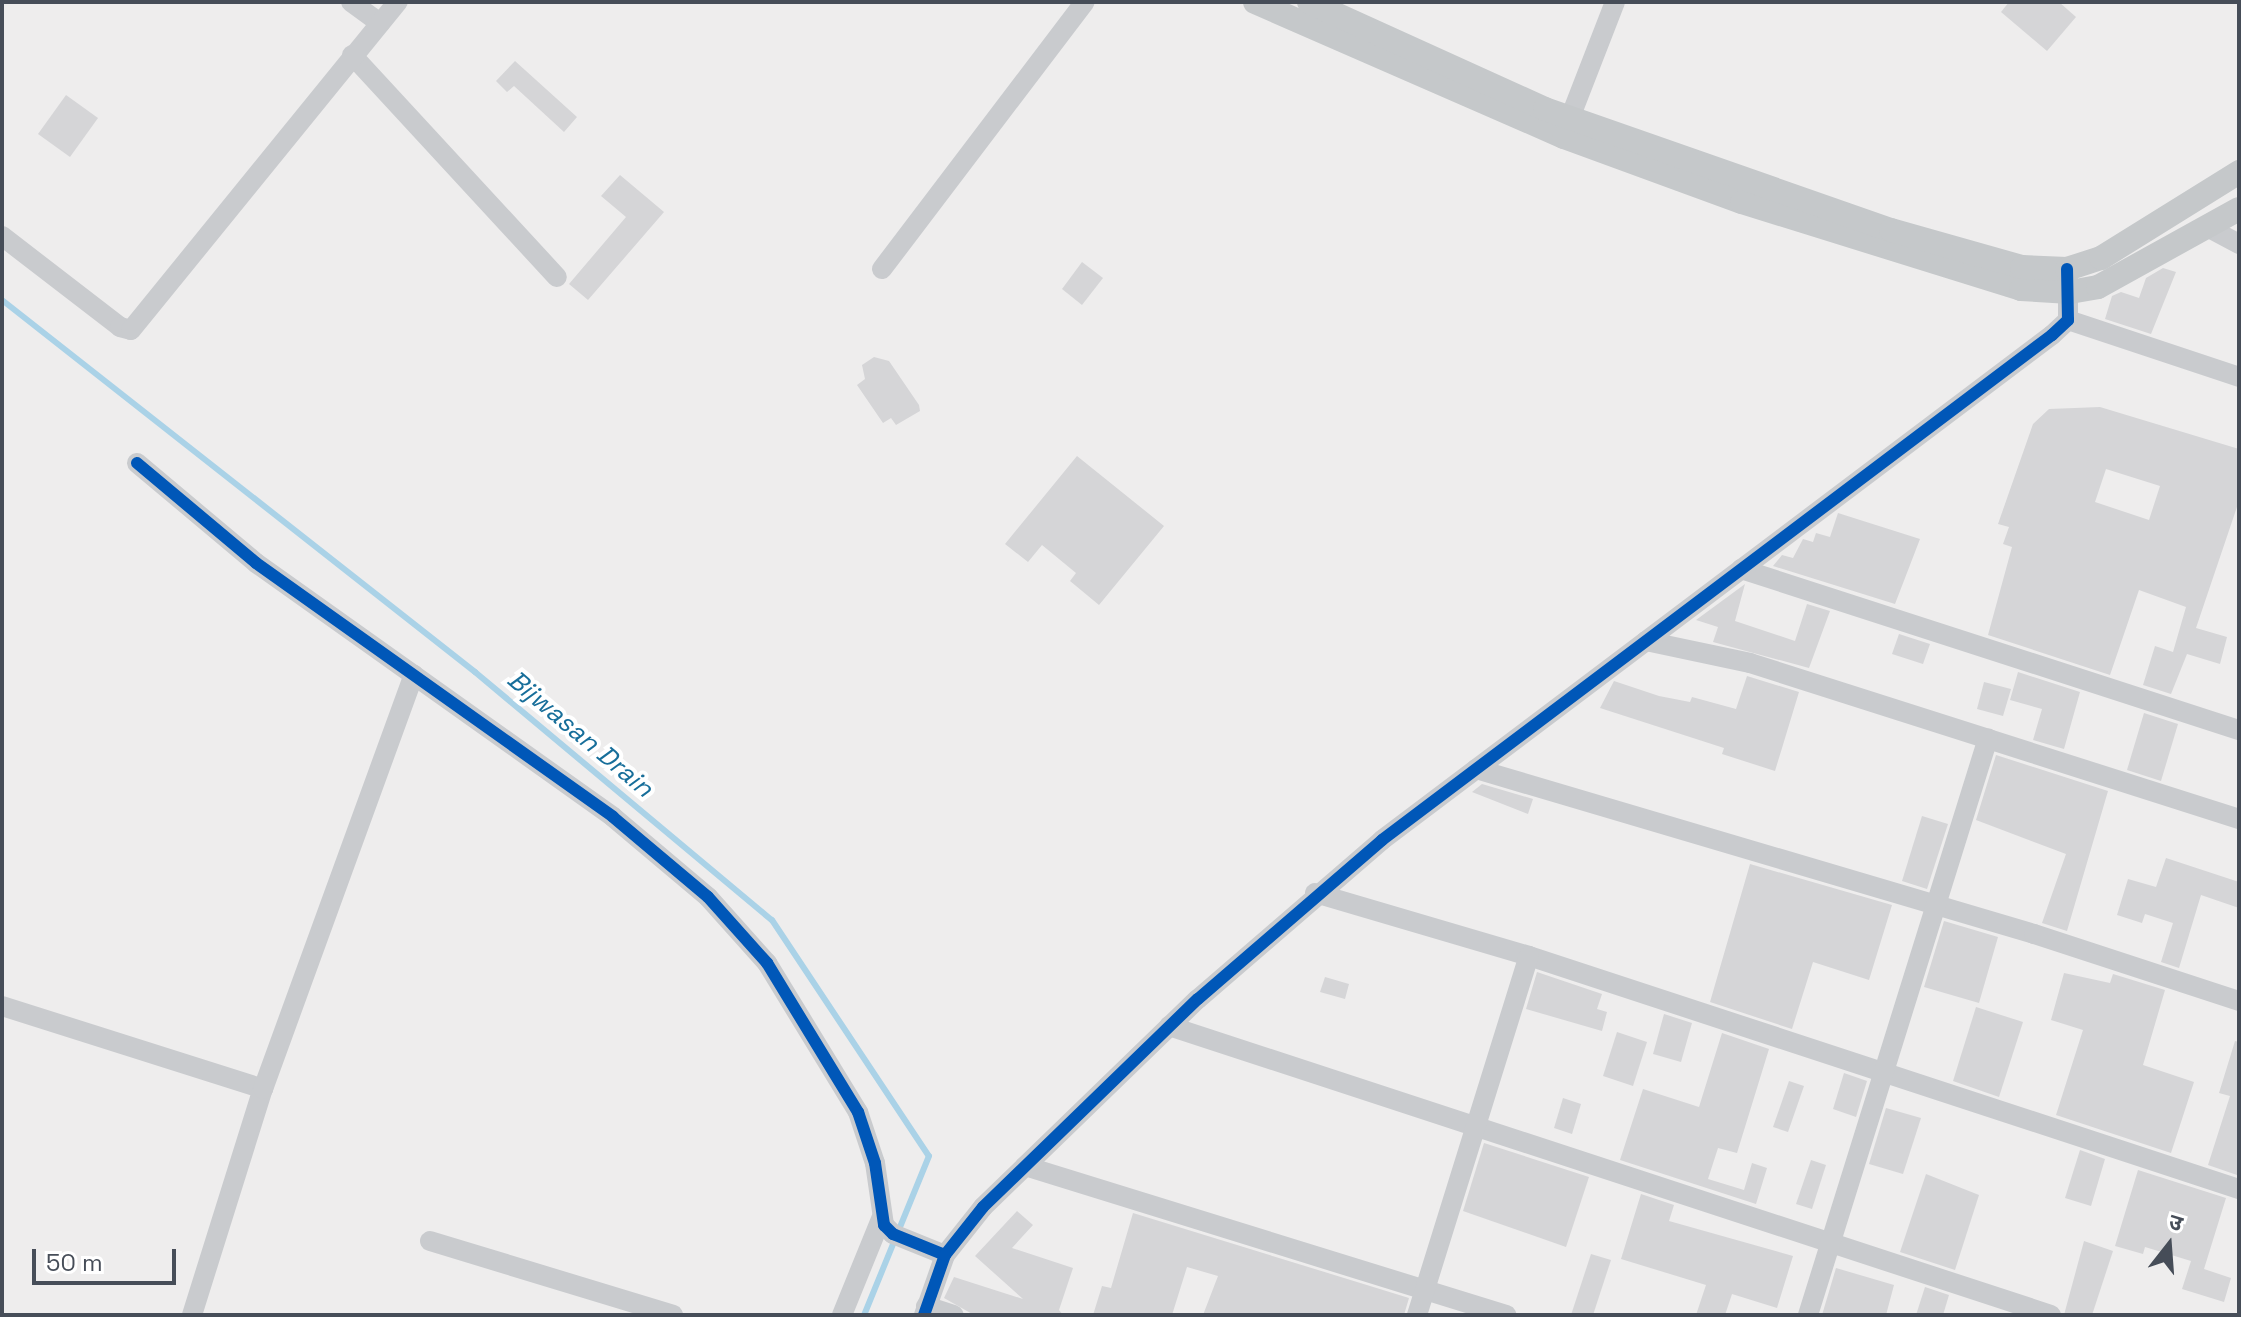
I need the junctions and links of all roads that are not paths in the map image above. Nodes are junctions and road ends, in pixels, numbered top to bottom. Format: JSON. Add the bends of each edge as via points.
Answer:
{"nodes":[{"id":1,"x":351,"y":2,"type":"edge"},
{"id":2,"x":398,"y":2,"type":"edge"},
{"id":3,"x":1085,"y":2,"type":"edge"},
{"id":4,"x":1255,"y":2,"type":"edge"},
{"id":5,"x":1309,"y":2,"type":"edge"},
{"id":6,"x":1615,"y":2,"type":"edge"},
{"id":7,"x":380,"y":23,"type":"junction"},
{"id":8,"x":352,"y":55,"type":"junction"},
{"id":9,"x":1570,"y":118,"type":"junction"},
{"id":10,"x":2239,"y":172,"type":"edge"},
{"id":11,"x":2239,"y":209,"type":"edge"},
{"id":12,"x":2209,"y":228,"type":"junction"},
{"id":13,"x":2,"y":236,"type":"edge"},
{"id":14,"x":2239,"y":244,"type":"edge"},
{"id":15,"x":882,"y":269,"type":"dead end"},
{"id":16,"x":557,"y":277,"type":"dead end"},
{"id":17,"x":2069,"y":280,"type":"junction"},
{"id":18,"x":2068,"y":320,"type":"junction"},
{"id":19,"x":2239,"y":377,"type":"edge"},
{"id":20,"x":137,"y":463,"type":"dead end"},
{"id":21,"x":1741,"y":569,"type":"junction"},
{"id":22,"x":1646,"y":641,"type":"junction"},
{"id":23,"x":414,"y":675,"type":"junction"},
{"id":24,"x":2239,"y":730,"type":"edge"},
{"id":25,"x":1988,"y":738,"type":"junction"},
{"id":26,"x":1476,"y":769,"type":"junction"},
{"id":27,"x":2239,"y":819,"type":"edge"},
{"id":28,"x":1315,"y":893,"type":"junction"},
{"id":29,"x":1939,"y":905,"type":"junction"},
{"id":30,"x":1529,"y":956,"type":"junction"},
{"id":31,"x":2239,"y":1001,"type":"edge"},
{"id":32,"x":2,"y":1006,"type":"edge"},
{"id":33,"x":1169,"y":1026,"type":"junction"},
{"id":34,"x":1887,"y":1075,"type":"junction"},
{"id":35,"x":263,"y":1089,"type":"junction"},
{"id":36,"x":1475,"y":1126,"type":"junction"},
{"id":37,"x":1025,"y":1166,"type":"junction"},
{"id":38,"x":2239,"y":1189,"type":"edge"},
{"id":39,"x":883,"y":1229,"type":"junction"},
{"id":40,"x":430,"y":1241,"type":"dead end"},
{"id":41,"x":1834,"y":1244,"type":"junction"},
{"id":42,"x":939,"y":1252,"type":"junction"},
{"id":43,"x":1426,"y":1287,"type":"junction"},
{"id":44,"x":845,"y":1310,"type":"edge"},
{"id":45,"x":925,"y":1310,"type":"edge"},
{"id":46,"x":192,"y":1315,"type":"edge"},
{"id":47,"x":673,"y":1315,"type":"edge"},
{"id":48,"x":954,"y":1315,"type":"edge"},
{"id":49,"x":1417,"y":1315,"type":"edge"},
{"id":50,"x":1506,"y":1315,"type":"edge"},
{"id":51,"x":1808,"y":1315,"type":"edge"},
{"id":52,"x":2051,"y":1315,"type":"edge"}],
"edges":[{"from":1,"to":7,"type":"street"},
{"from":2,"to":7,"type":"street"},
{"from":3,"to":15,"type":"street"},
{"from":4,"to":17,"type":"main road","via":[[1510,115],[1742,202],[1977,279]]},
{"from":5,"to":9,"type":"main road"},
{"from":6,"to":9,"type":"street"},
{"from":7,"to":8,"type":"street"},
{"from":8,"to":13,"type":"street","via":[[131,330],[120,327]]},
{"from":8,"to":16,"type":"street"},
{"from":9,"to":17,"type":"main road","via":[[1891,230]]},
{"from":10,"to":17,"type":"main road"},
{"from":11,"to":12,"type":"main road"},
{"from":12,"to":14,"type":"street"},
{"from":12,"to":17,"type":"main road","via":[[2134,271]]},
{"from":17,"to":18,"type":"street"},
{"from":18,"to":19,"type":"street"},
{"from":18,"to":21,"type":"street"},
{"from":20,"to":23,"type":"street","via":[[256,563]]},
{"from":21,"to":22,"type":"street"},
{"from":21,"to":24,"type":"street"},
{"from":22,"to":25,"type":"street","via":[[1750,663]]},
{"from":22,"to":26,"type":"street"},
{"from":23,"to":35,"type":"street"},
{"from":23,"to":39,"type":"street","via":[[613,817],[750,941],[858,1112],[875,1163]]},
{"from":25,"to":27,"type":"street"},
{"from":25,"to":29,"type":"street"},
{"from":26,"to":28,"type":"street"},
{"from":26,"to":29,"type":"street"},
{"from":28,"to":30,"type":"street"},
{"from":28,"to":33,"type":"street"},
{"from":29,"to":31,"type":"street"},
{"from":29,"to":34,"type":"street"},
{"from":30,"to":34,"type":"street"},
{"from":30,"to":36,"type":"street"},
{"from":32,"to":35,"type":"street"},
{"from":33,"to":36,"type":"street"},
{"from":33,"to":37,"type":"street"},
{"from":34,"to":38,"type":"street"},
{"from":34,"to":41,"type":"street"},
{"from":35,"to":46,"type":"street"},
{"from":36,"to":41,"type":"street"},
{"from":36,"to":43,"type":"street"},
{"from":37,"to":42,"type":"street"},
{"from":37,"to":43,"type":"street"},
{"from":39,"to":42,"type":"street"},
{"from":39,"to":44,"type":"street"},
{"from":40,"to":47,"type":"street"},
{"from":41,"to":51,"type":"street"},
{"from":41,"to":52,"type":"street"},
{"from":42,"to":45,"type":"street"},
{"from":43,"to":49,"type":"street"},
{"from":43,"to":50,"type":"street"},
{"from":45,"to":48,"type":"street"}]}
